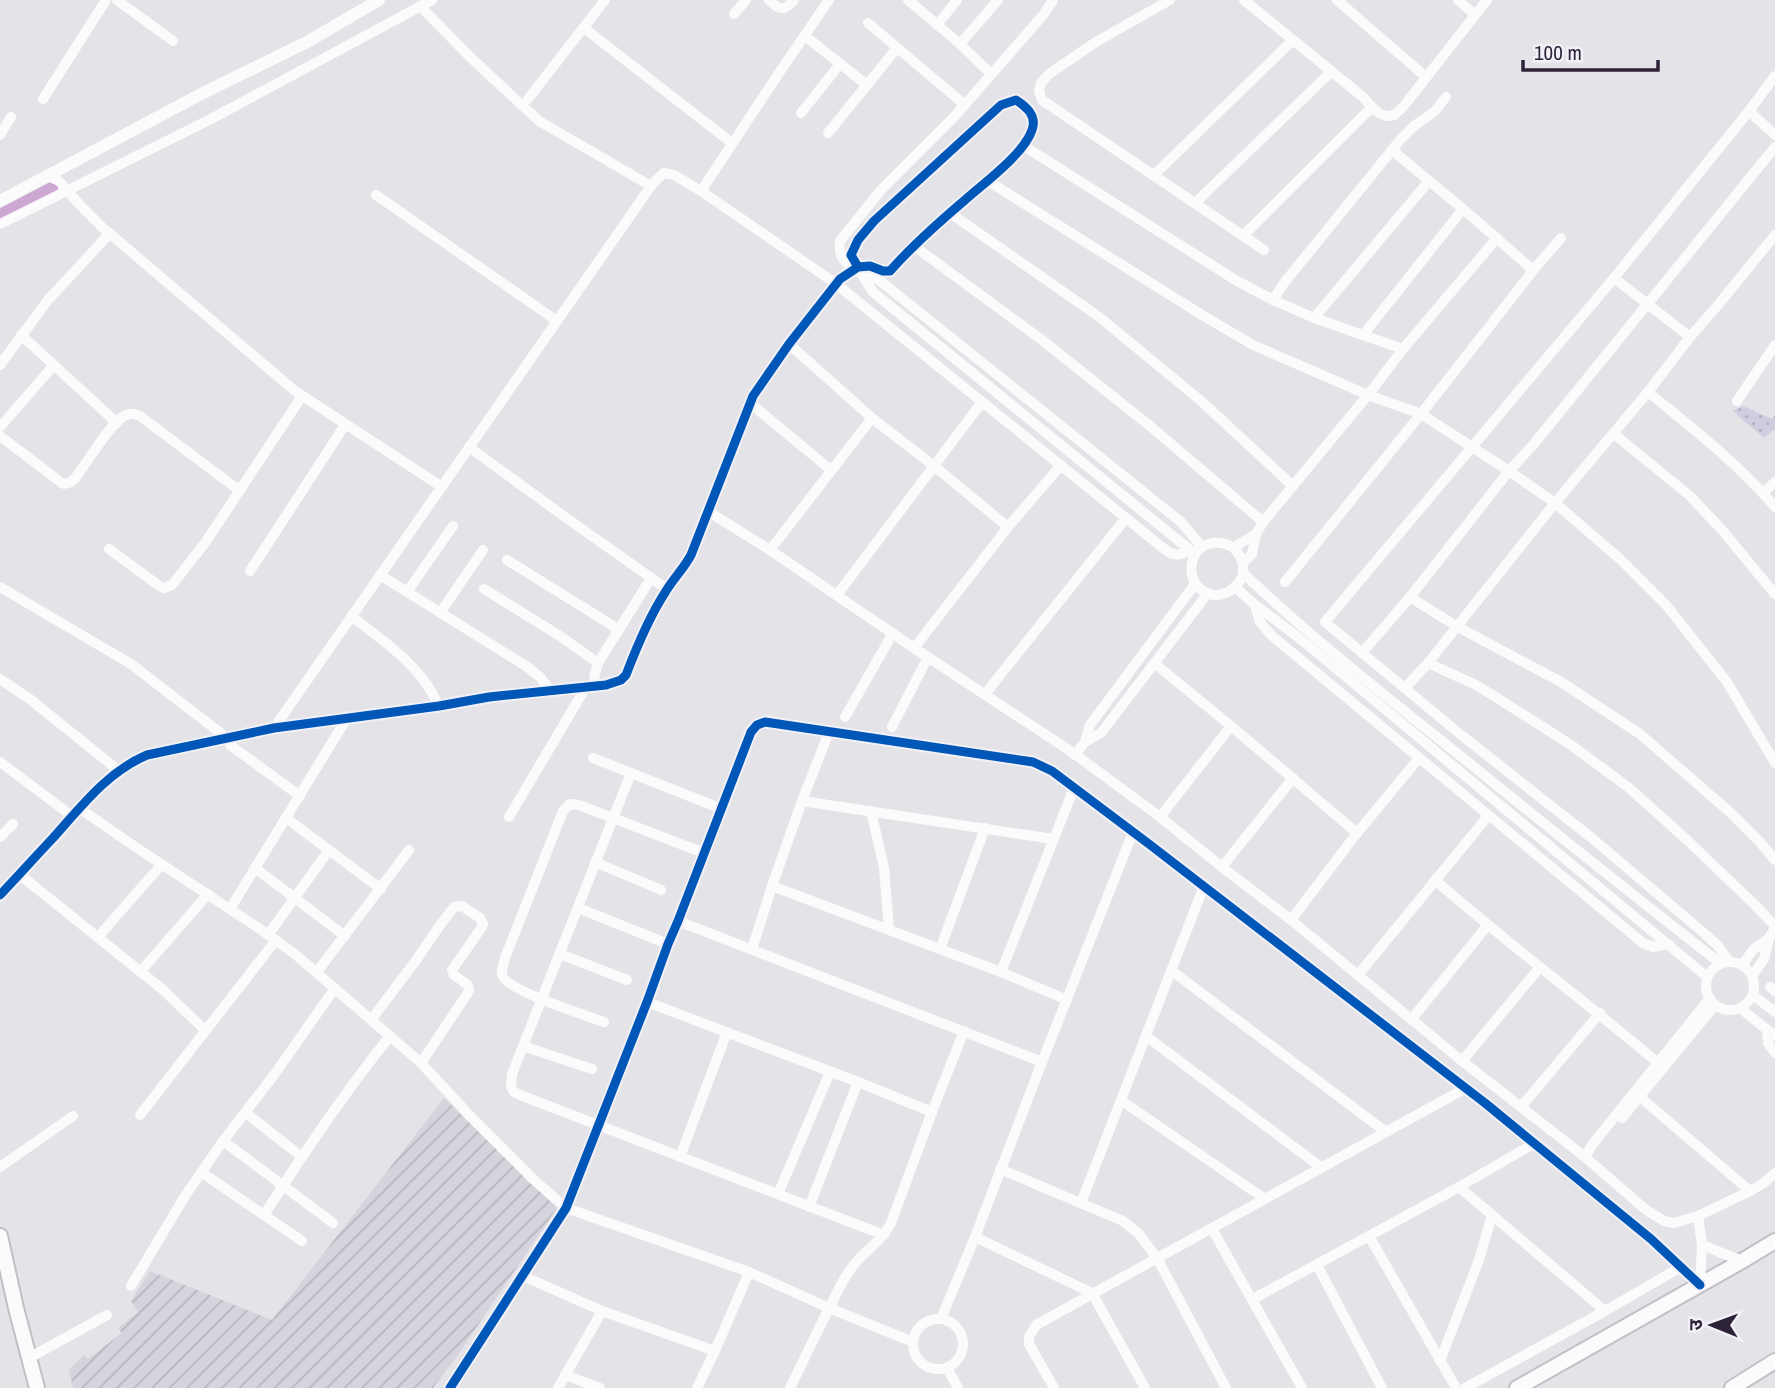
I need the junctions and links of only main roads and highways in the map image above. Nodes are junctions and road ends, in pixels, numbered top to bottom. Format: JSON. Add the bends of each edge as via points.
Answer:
{"nodes":[{"id":1,"x":0,"y":1236,"type":"edge"},
{"id":2,"x":1775,"y":1241,"type":"edge"},
{"id":3,"x":1774,"y":1364,"type":"edge"},
{"id":4,"x":37,"y":1388,"type":"edge"},
{"id":5,"x":1517,"y":1388,"type":"edge"},
{"id":6,"x":1732,"y":1388,"type":"edge"}],
"edges":[{"from":1,"to":4,"type":"main road"},
{"from":2,"to":5,"type":"main road"},
{"from":3,"to":6,"type":"main road"}]}
